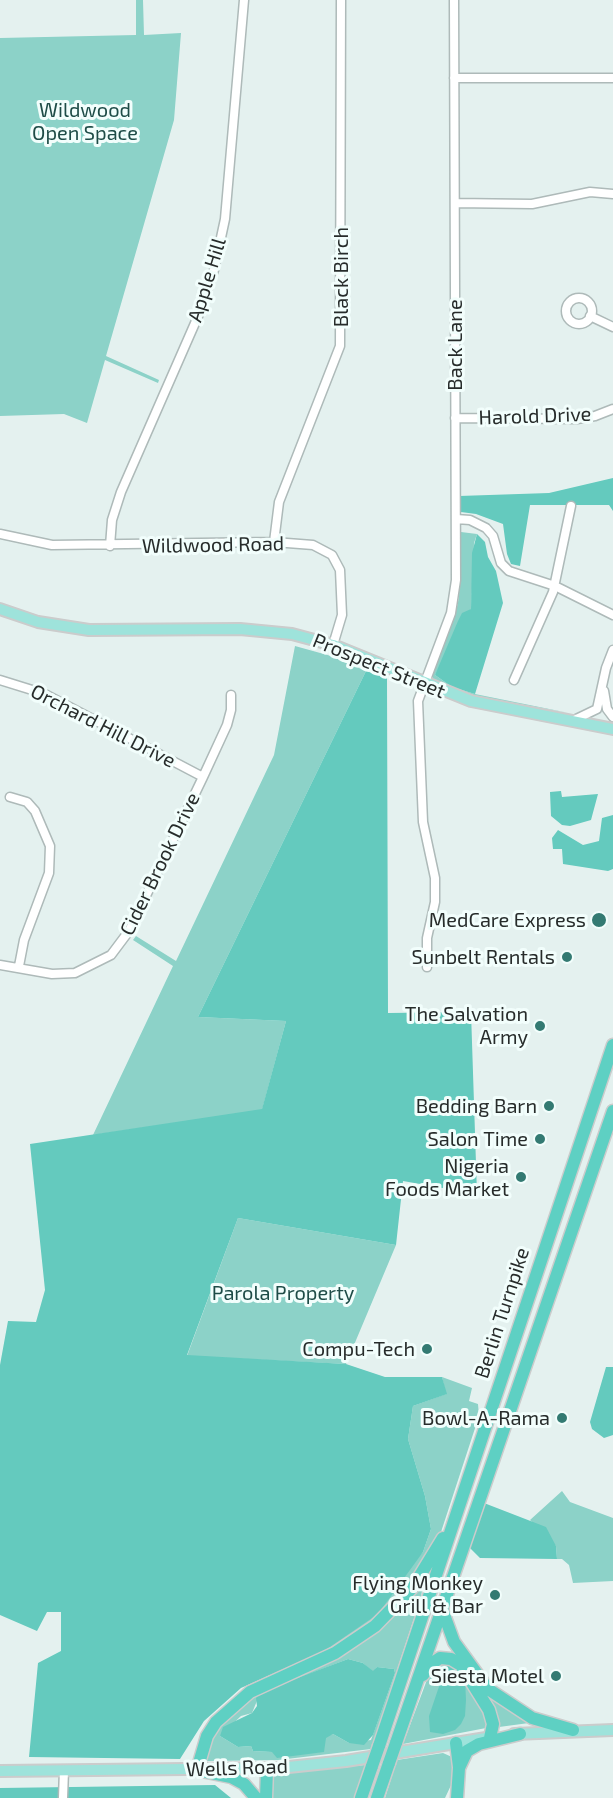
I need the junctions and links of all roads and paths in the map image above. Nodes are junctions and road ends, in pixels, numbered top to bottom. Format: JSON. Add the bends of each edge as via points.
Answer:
{"nodes":[{"id":1,"x":244,"y":0,"type":"edge"},
{"id":2,"x":341,"y":0,"type":"edge"},
{"id":3,"x":454,"y":0,"type":"edge"},
{"id":4,"x":454,"y":78,"type":"junction"},
{"id":5,"x":613,"y":78,"type":"edge"},
{"id":6,"x":613,"y":194,"type":"edge"},
{"id":7,"x":455,"y":204,"type":"junction"},
{"id":8,"x":590,"y":316,"type":"dead end"},
{"id":9,"x":613,"y":327,"type":"edge"},
{"id":10,"x":613,"y":409,"type":"edge"},
{"id":11,"x":455,"y":418,"type":"junction"},
{"id":12,"x":571,"y":506,"type":"dead end"},
{"id":13,"x":456,"y":519,"type":"junction"},
{"id":14,"x":0,"y":534,"type":"edge"},
{"id":15,"x":274,"y":542,"type":"junction"},
{"id":16,"x":110,"y":546,"type":"junction"},
{"id":17,"x":555,"y":586,"type":"junction"},
{"id":18,"x":0,"y":609,"type":"edge"},
{"id":19,"x":613,"y":615,"type":"edge"},
{"id":20,"x":333,"y":645,"type":"junction"},
{"id":21,"x":613,"y":650,"type":"edge"},
{"id":22,"x":0,"y":680,"type":"edge"},
{"id":23,"x":514,"y":680,"type":"dead end"},
{"id":24,"x":422,"y":684,"type":"junction"},
{"id":25,"x":603,"y":684,"type":"junction"},
{"id":26,"x":231,"y":695,"type":"dead end"},
{"id":27,"x":613,"y":717,"type":"edge"},
{"id":28,"x":570,"y":722,"type":"junction"},
{"id":29,"x":613,"y":729,"type":"edge"},
{"id":30,"x":204,"y":777,"type":"junction"},
{"id":31,"x":10,"y":797,"type":"dead end"},
{"id":32,"x":0,"y":964,"type":"edge"},
{"id":33,"x":19,"y":966,"type":"junction"},
{"id":34,"x":427,"y":967,"type":"dead end"},
{"id":35,"x":613,"y":1045,"type":"edge"},
{"id":36,"x":613,"y":1111,"type":"edge"},
{"id":37,"x":463,"y":1499,"type":"junction"},
{"id":38,"x":442,"y":1609,"type":"junction"},
{"id":39,"x":469,"y":1670,"type":"junction"},
{"id":40,"x":415,"y":1689,"type":"junction"},
{"id":41,"x":573,"y":1730,"type":"junction"},
{"id":42,"x":613,"y":1730,"type":"edge"},
{"id":43,"x":520,"y":1734,"type":"junction"},
{"id":44,"x":490,"y":1738,"type":"junction"},
{"id":45,"x":456,"y":1743,"type":"junction"},
{"id":46,"x":459,"y":1768,"type":"junction"},
{"id":47,"x":267,"y":1769,"type":"junction"},
{"id":48,"x":64,"y":1770,"type":"junction"},
{"id":49,"x":197,"y":1770,"type":"junction"},
{"id":50,"x":0,"y":1771,"type":"edge"},
{"id":51,"x":455,"y":1796,"type":"edge"},
{"id":52,"x":63,"y":1798,"type":"edge"},
{"id":53,"x":256,"y":1798,"type":"edge"},
{"id":54,"x":266,"y":1798,"type":"edge"},
{"id":55,"x":361,"y":1798,"type":"edge"},
{"id":56,"x":378,"y":1798,"type":"edge"}],
"edges":[{"from":1,"to":16,"type":"street","name":"Apple Hill","via":[[225,219],[214,270],[199,314],[121,492],[112,520]]},
{"from":2,"to":15,"type":"street","name":"Black Birch","via":[[340,345],[279,502]]},
{"from":3,"to":4,"type":"street","name":"Back Lane"},
{"from":4,"to":5,"type":"street"},
{"from":4,"to":7,"type":"street","name":"Back Lane"},
{"from":6,"to":7,"type":"street","via":[[590,192],[532,204]]},
{"from":7,"to":11,"type":"street","name":"Back Lane"},
{"from":8,"to":9,"type":"street"},
{"from":10,"to":11,"type":"street","name":"Harold Drive","via":[[577,418]]},
{"from":11,"to":13,"type":"street","name":"Back Lane"},
{"from":12,"to":17,"type":"street"},
{"from":13,"to":17,"type":"street","via":[[470,520],[486,528],[493,536],[501,563],[509,571]]},
{"from":13,"to":24,"type":"street","name":"Back Lane","via":[[453,604]]},
{"from":14,"to":16,"type":"street","name":"Wildwood Road","via":[[52,545]]},
{"from":15,"to":16,"type":"street","name":"Wildwood Road"},
{"from":15,"to":20,"type":"street","name":"Wildwood Road","via":[[313,545],[332,555],[340,570],[342,591],[342,615]]},
{"from":17,"to":19,"type":"street"},
{"from":17,"to":23,"type":"street"},
{"from":18,"to":20,"type":"main road","name":"Prospect Street","via":[[38,622],[77,629],[253,630],[292,634]]},
{"from":20,"to":24,"type":"main road","name":"Prospect Street"},
{"from":21,"to":25,"type":"street"},
{"from":22,"to":30,"type":"street","name":"Orchard Hill Drive","via":[[45,694]]},
{"from":24,"to":28,"type":"main road","name":"Prospect Street","via":[[484,705]]},
{"from":24,"to":34,"type":"street","name":"Back Lane","via":[[418,710],[423,822],[435,878]]},
{"from":25,"to":27,"type":"street","via":[[607,709]]},
{"from":25,"to":28,"type":"street","via":[[595,712]]},
{"from":26,"to":30,"type":"street","name":"Cider Brook Drive","via":[[227,725]]},
{"from":28,"to":29,"type":"main road","name":"Prospect Street"},
{"from":30,"to":33,"type":"street","name":"Cider Brook Drive","via":[[129,931],[111,955],[75,973],[52,974]]},
{"from":31,"to":33,"type":"street","via":[[27,802],[35,811],[50,846],[49,873],[24,940]]},
{"from":32,"to":33,"type":"street","name":"Cider Brook Drive"},
{"from":35,"to":37,"type":"highway","name":"Berlin Turnpike"},
{"from":36,"to":38,"type":"highway","name":"Berlin Turnpike"},
{"from":37,"to":49,"type":"highway","via":[[426,1568],[389,1613],[343,1648],[266,1683],[235,1703],[211,1729]]},
{"from":37,"to":55,"type":"highway","name":"Berlin Turnpike","bridge":true},
{"from":38,"to":39,"type":"highway","via":[[449,1634]]},
{"from":38,"to":40,"type":"highway","name":"Berlin Turnpike"},
{"from":39,"to":40,"type":"highway","via":[[456,1660],[440,1658],[431,1664]]},
{"from":39,"to":41,"type":"highway","via":[[513,1708],[541,1722]]},
{"from":39,"to":44,"type":"highway","via":[[489,1710],[493,1724]]},
{"from":40,"to":56,"type":"highway","name":"Berlin Turnpike","bridge":true},
{"from":41,"to":42,"type":"main road","name":"Wells Road"},
{"from":41,"to":43,"type":"main road","name":"Wells Road"},
{"from":43,"to":44,"type":"main road","name":"Wells Road"},
{"from":43,"to":46,"type":"highway","via":[[474,1746]]},
{"from":44,"to":45,"type":"main road","name":"Wells Road"},
{"from":45,"to":46,"type":"highway"},
{"from":45,"to":47,"type":"main road","name":"Wells Road"},
{"from":46,"to":51,"type":"highway"},
{"from":47,"to":49,"type":"main road","name":"Wells Road"},
{"from":47,"to":54,"type":"highway"},
{"from":48,"to":49,"type":"main road","name":"Wells Road"},
{"from":48,"to":50,"type":"main road","name":"Wells Road"},
{"from":48,"to":52,"type":"street"},
{"from":49,"to":53,"type":"highway","via":[[231,1777]]}]}
